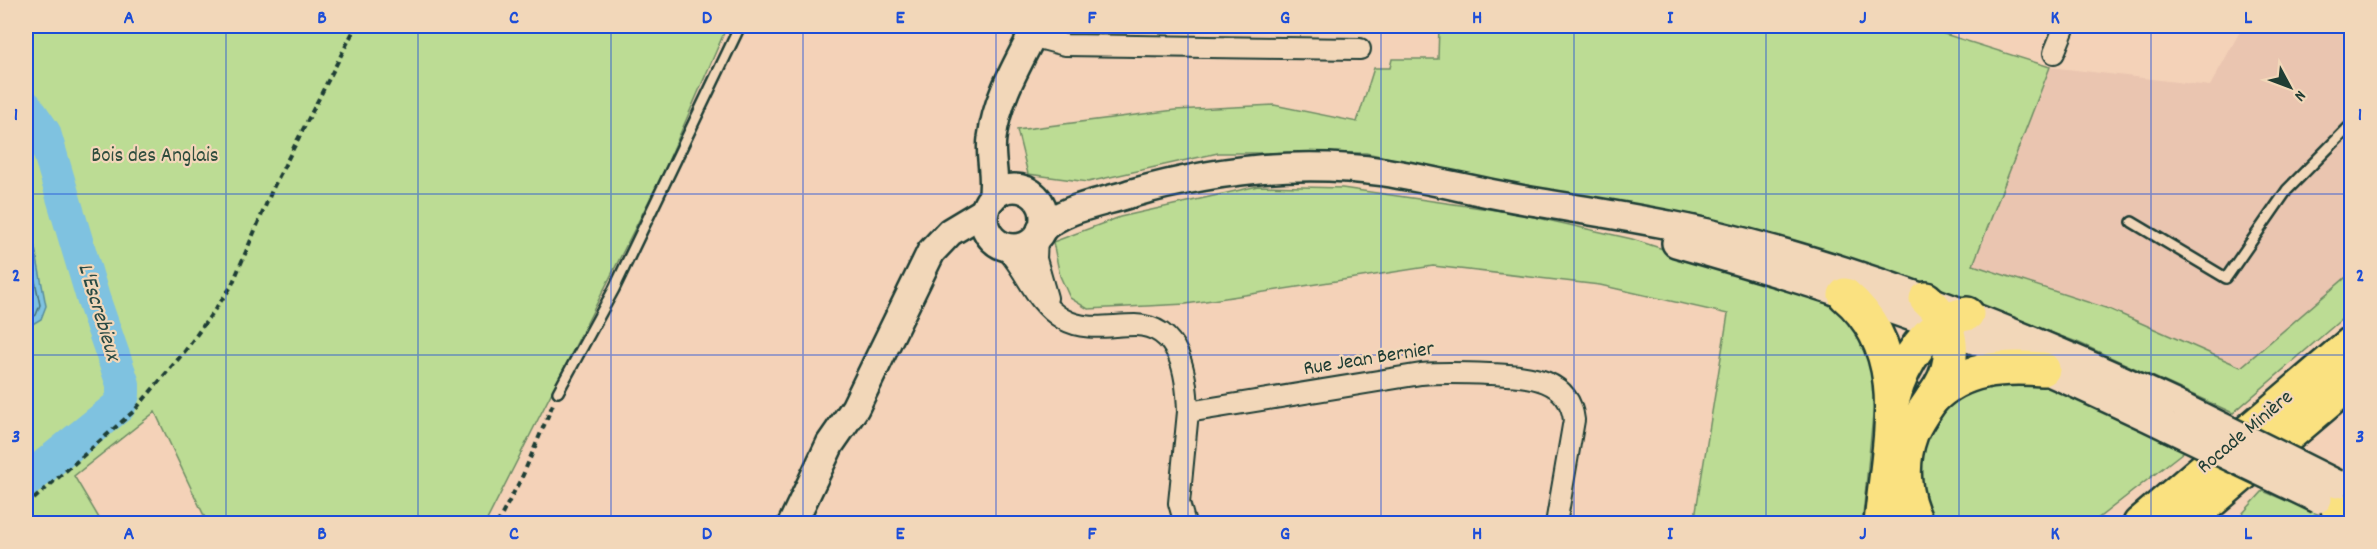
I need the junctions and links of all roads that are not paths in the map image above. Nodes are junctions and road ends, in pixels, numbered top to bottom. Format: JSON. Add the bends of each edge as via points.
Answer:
{"nodes":[{"id":1,"x":740,"y":26,"type":"edge"},
{"id":2,"x":2065,"y":26,"type":"edge"},
{"id":3,"x":1034,"y":31,"type":"edge"},
{"id":4,"x":1360,"y":49,"type":"dead end"},
{"id":5,"x":2055,"y":53,"type":"dead end"},
{"id":6,"x":998,"y":111,"type":"junction"},
{"id":7,"x":2352,"y":124,"type":"edge"},
{"id":8,"x":1153,"y":187,"type":"junction"},
{"id":9,"x":1028,"y":192,"type":"junction"},
{"id":10,"x":1537,"y":202,"type":"junction"},
{"id":11,"x":988,"y":204,"type":"junction"},
{"id":12,"x":2132,"y":222,"type":"dead end"},
{"id":13,"x":1039,"y":232,"type":"junction"},
{"id":14,"x":1000,"y":244,"type":"junction"},
{"id":15,"x":915,"y":285,"type":"junction"},
{"id":16,"x":1845,"y":295,"type":"junction"},
{"id":17,"x":1060,"y":318,"type":"junction"},
{"id":18,"x":1945,"y":319,"type":"junction"},
{"id":19,"x":2352,"y":343,"type":"edge"},
{"id":20,"x":2043,"y":369,"type":"junction"},
{"id":21,"x":2344,"y":387,"type":"edge"},
{"id":22,"x":558,"y":392,"type":"road end"},
{"id":23,"x":1927,"y":405,"type":"junction"},
{"id":24,"x":1891,"y":406,"type":"junction"},
{"id":25,"x":1188,"y":412,"type":"junction"},
{"id":26,"x":2177,"y":418,"type":"junction"},
{"id":27,"x":2213,"y":462,"type":"junction"},
{"id":28,"x":2341,"y":504,"type":"edge"},
{"id":29,"x":792,"y":524,"type":"edge"},
{"id":30,"x":1185,"y":524,"type":"edge"},
{"id":31,"x":1556,"y":524,"type":"edge"},
{"id":32,"x":1881,"y":524,"type":"edge"},
{"id":33,"x":1917,"y":524,"type":"edge"},
{"id":34,"x":2115,"y":524,"type":"edge"},
{"id":35,"x":2140,"y":524,"type":"edge"},
{"id":36,"x":2184,"y":524,"type":"edge"},
{"id":37,"x":2214,"y":524,"type":"edge"}],
"edges":[{"from":1,"to":22,"type":"lane","via":[[614,290]]},
{"from":2,"to":5,"type":"street"},
{"from":3,"to":4,"type":"street","via":[[1065,45]]},
{"from":3,"to":6,"type":"street","via":[[1007,83]]},
{"from":6,"to":9,"type":"street","via":[[1005,160]]},
{"from":6,"to":11,"type":"street"},
{"from":7,"to":12,"type":"lane","via":[[2287,190],[2226,278]]},
{"from":8,"to":9,"type":"street","via":[[1076,198],[1049,198]]},
{"from":8,"to":10,"type":"street","via":[[1240,170],[1318,166],[1383,172]]},
{"from":8,"to":13,"type":"street","via":[[1073,211]]},
{"from":9,"to":11,"type":"street","via":[[1006,189]]},
{"from":9,"to":13,"type":"street","via":[[1042,208]]},
{"from":10,"to":16,"type":"street"},
{"from":10,"to":18,"type":"street","via":[[1732,239],[1821,263]]},
{"from":11,"to":14,"type":"street","via":[[986,229]]},
{"from":11,"to":15,"type":"street","via":[[936,245]]},
{"from":13,"to":14,"type":"street","via":[[1019,247]]},
{"from":13,"to":17,"type":"street","via":[[1036,259],[1041,284]]},
{"from":14,"to":15,"type":"street","via":[[974,239],[951,247]]},
{"from":14,"to":17,"type":"street","via":[[1039,298]]},
{"from":15,"to":29,"type":"street"},
{"from":16,"to":18,"type":"street"},
{"from":16,"to":24,"type":"highway","via":[[1864,314],[1882,343],[1891,381]]},
{"from":17,"to":25,"type":"street","via":[[1080,326],[1135,325],[1162,334],[1181,359]]},
{"from":18,"to":20,"type":"street"},
{"from":18,"to":23,"type":"highway","via":[[1948,366]]},
{"from":18,"to":24,"type":"highway","via":[[1908,361]]},
{"from":18,"to":26,"type":"street","via":[[2080,360]]},
{"from":19,"to":27,"type":"highway","name":"Rocade Minière"},
{"from":20,"to":23,"type":"highway","via":[[2010,367],[1973,373]]},
{"from":20,"to":26,"type":"street"},
{"from":21,"to":36,"type":"highway","name":"Rocade Minière"},
{"from":21,"to":37,"type":"highway","via":[[2273,468]]},
{"from":23,"to":33,"type":"highway","via":[[1911,436],[1905,461],[1905,487]]},
{"from":24,"to":32,"type":"highway"},
{"from":25,"to":30,"type":"street","via":[[1179,503]]},
{"from":25,"to":31,"type":"street","name":"Rue Jean Bernier","via":[[1421,374],[1534,377],[1557,388],[1573,411]]},
{"from":26,"to":28,"type":"street","bridge":true},
{"from":27,"to":34,"type":"highway"},
{"from":27,"to":35,"type":"highway","name":"Rocade Minière"}]}
